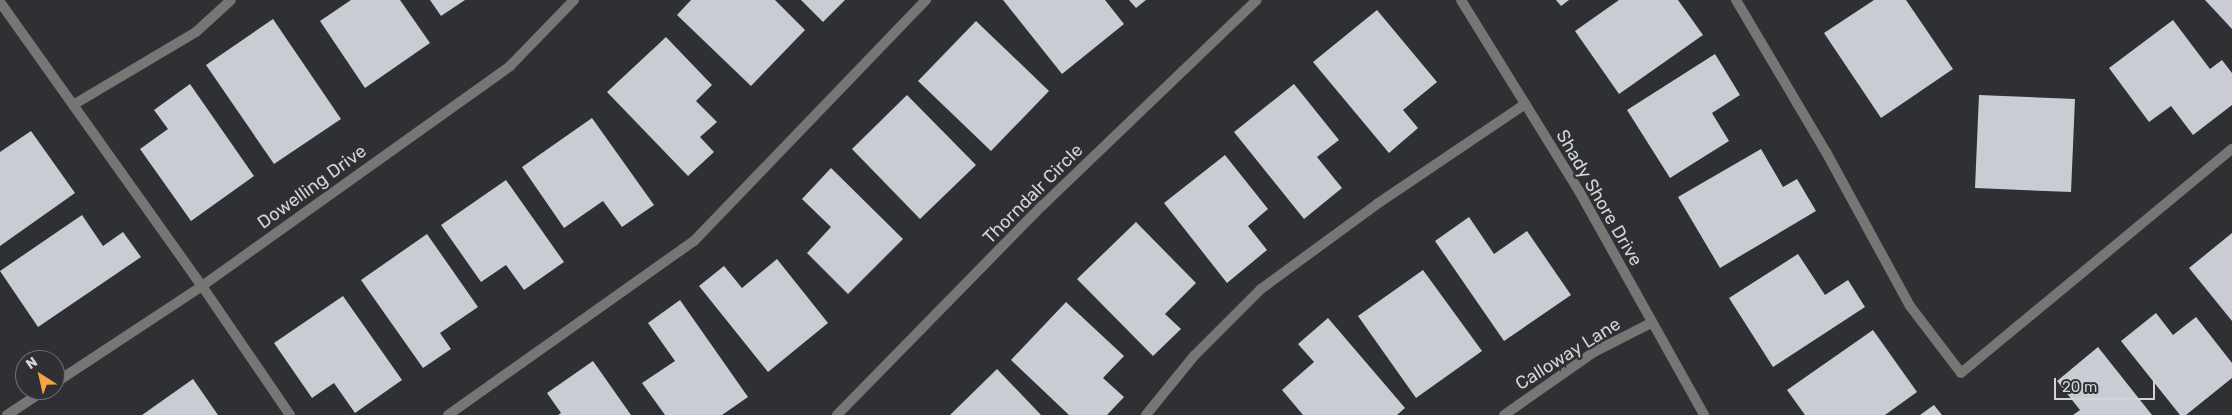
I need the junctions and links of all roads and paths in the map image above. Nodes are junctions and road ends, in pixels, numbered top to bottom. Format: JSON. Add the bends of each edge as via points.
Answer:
{"nodes":[{"id":1,"x":231,"y":0,"type":"edge"},
{"id":2,"x":574,"y":0,"type":"edge"},
{"id":3,"x":926,"y":0,"type":"edge"},
{"id":4,"x":1257,"y":0,"type":"edge"},
{"id":5,"x":1461,"y":0,"type":"edge"},
{"id":6,"x":1736,"y":0,"type":"edge"},
{"id":7,"x":0,"y":2,"type":"edge"},
{"id":8,"x":73,"y":104,"type":"junction"},
{"id":9,"x":1525,"y":104,"type":"junction"},
{"id":10,"x":2232,"y":148,"type":"edge"},
{"id":11,"x":202,"y":286,"type":"junction"},
{"id":12,"x":1651,"y":323,"type":"junction"},
{"id":13,"x":65,"y":376,"type":"edge"},
{"id":14,"x":30,"y":400,"type":"edge"},
{"id":15,"x":7,"y":415,"type":"edge"},
{"id":16,"x":290,"y":415,"type":"edge"},
{"id":17,"x":448,"y":415,"type":"edge"},
{"id":18,"x":837,"y":415,"type":"edge"},
{"id":19,"x":1146,"y":415,"type":"edge"},
{"id":20,"x":1504,"y":415,"type":"edge"},
{"id":21,"x":1704,"y":415,"type":"edge"}],
"edges":[{"from":1,"to":8,"type":"street","via":[[196,32]]},
{"from":2,"to":11,"type":"street","name":"Dowelling Drive","via":[[510,66]]},
{"from":3,"to":17,"type":"street","via":[[694,241]]},
{"from":4,"to":18,"type":"street","name":"Thorndalr Circle","via":[[1043,205]]},
{"from":5,"to":9,"type":"street","name":"Shady Shore Drive"},
{"from":6,"to":10,"type":"street","via":[[1826,152],[1910,306],[1961,373]]},
{"from":7,"to":8,"type":"street"},
{"from":8,"to":11,"type":"street"},
{"from":9,"to":12,"type":"street","name":"Shady Shore Drive","via":[[1579,191]]},
{"from":9,"to":19,"type":"street","via":[[1377,204],[1261,289],[1194,356]]},
{"from":11,"to":13,"type":"street","name":"Dowelling Drive"},
{"from":11,"to":16,"type":"street"},
{"from":12,"to":20,"type":"street","name":"Calloway Lane","via":[[1594,352]]},
{"from":12,"to":21,"type":"street","name":"Shady Shore Drive"},
{"from":14,"to":15,"type":"street"}]}
